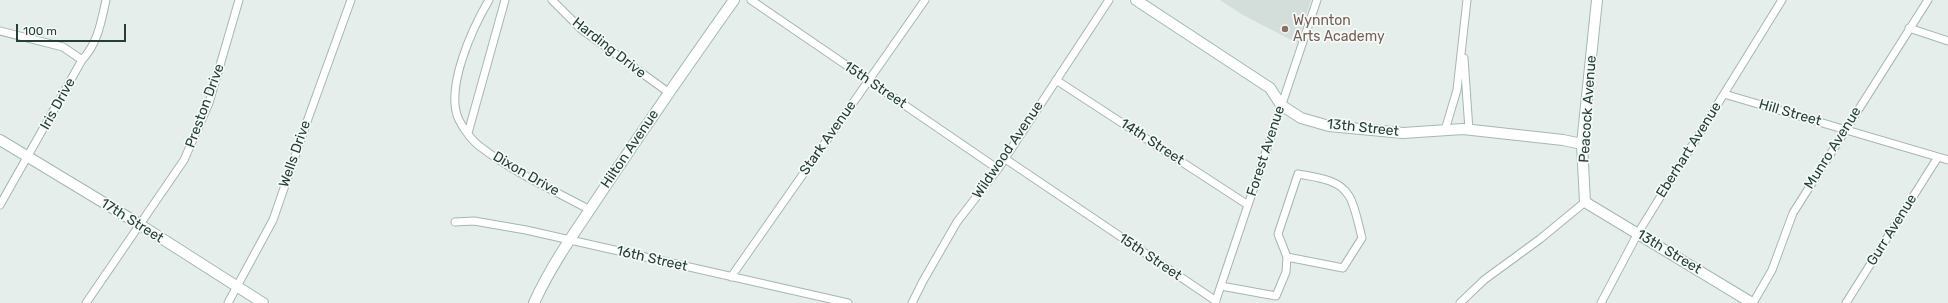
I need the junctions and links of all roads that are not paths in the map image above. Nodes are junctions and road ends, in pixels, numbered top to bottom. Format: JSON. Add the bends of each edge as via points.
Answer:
{"nodes":[{"id":1,"x":106,"y":0,"type":"edge"},
{"id":2,"x":239,"y":0,"type":"edge"},
{"id":3,"x":351,"y":0,"type":"edge"},
{"id":4,"x":489,"y":0,"type":"edge"},
{"id":5,"x":504,"y":0,"type":"edge"},
{"id":6,"x":552,"y":0,"type":"edge"},
{"id":7,"x":734,"y":0,"type":"edge"},
{"id":8,"x":751,"y":0,"type":"edge"},
{"id":9,"x":925,"y":0,"type":"edge"},
{"id":10,"x":1110,"y":0,"type":"edge"},
{"id":11,"x":1136,"y":0,"type":"edge"},
{"id":12,"x":1317,"y":0,"type":"edge"},
{"id":13,"x":1467,"y":0,"type":"edge"},
{"id":14,"x":1597,"y":0,"type":"edge"},
{"id":15,"x":1782,"y":0,"type":"edge"},
{"id":16,"x":1928,"y":0,"type":"edge"},
{"id":17,"x":1909,"y":28,"type":"junction"},
{"id":18,"x":0,"y":31,"type":"edge"},
{"id":19,"x":1948,"y":41,"type":"edge"},
{"id":20,"x":1463,"y":46,"type":"junction"},
{"id":21,"x":82,"y":60,"type":"junction"},
{"id":22,"x":868,"y":80,"type":"junction"},
{"id":23,"x":1056,"y":80,"type":"junction"},
{"id":24,"x":668,"y":92,"type":"junction"},
{"id":25,"x":1724,"y":94,"type":"junction"},
{"id":26,"x":1281,"y":105,"type":"junction"},
{"id":27,"x":1845,"y":129,"type":"junction"},
{"id":28,"x":1445,"y":130,"type":"junction"},
{"id":29,"x":1469,"y":130,"type":"junction"},
{"id":30,"x":468,"y":133,"type":"junction"},
{"id":31,"x":0,"y":140,"type":"edge"},
{"id":32,"x":1582,"y":144,"type":"junction"},
{"id":33,"x":28,"y":157,"type":"junction"},
{"id":34,"x":1938,"y":157,"type":"junction"},
{"id":35,"x":1004,"y":158,"type":"junction"},
{"id":36,"x":1948,"y":160,"type":"edge"},
{"id":37,"x":998,"y":169,"type":"junction"},
{"id":38,"x":1585,"y":202,"type":"junction"},
{"id":39,"x":0,"y":205,"type":"edge"},
{"id":40,"x":1248,"y":205,"type":"junction"},
{"id":41,"x":590,"y":210,"type":"junction"},
{"id":42,"x":455,"y":222,"type":"dead end"},
{"id":43,"x":139,"y":224,"type":"junction"},
{"id":44,"x":1638,"y":233,"type":"junction"},
{"id":45,"x":569,"y":240,"type":"junction"},
{"id":46,"x":1287,"y":257,"type":"junction"},
{"id":47,"x":731,"y":277,"type":"junction"},
{"id":48,"x":1221,"y":286,"type":"junction"},
{"id":49,"x":237,"y":287,"type":"junction"},
{"id":50,"x":1215,"y":302,"type":"edge"},
{"id":51,"x":86,"y":303,"type":"edge"},
{"id":52,"x":228,"y":303,"type":"edge"},
{"id":53,"x":263,"y":303,"type":"edge"},
{"id":54,"x":534,"y":303,"type":"edge"},
{"id":55,"x":848,"y":303,"type":"edge"},
{"id":56,"x":912,"y":303,"type":"edge"},
{"id":57,"x":1460,"y":303,"type":"edge"},
{"id":58,"x":1601,"y":303,"type":"edge"},
{"id":59,"x":1753,"y":303,"type":"edge"},
{"id":60,"x":1846,"y":303,"type":"edge"}],
"edges":[{"from":1,"to":21,"type":"street","name":"Iris Drive","via":[[96,39],[90,52]]},
{"from":2,"to":43,"type":"street","name":"Preston Drive","via":[[209,103],[184,160]]},
{"from":3,"to":49,"type":"street","name":"Wells Drive","via":[[273,220]]},
{"from":4,"to":30,"type":"street","name":"Dixon Drive","via":[[466,46],[458,78],[455,102],[459,119]]},
{"from":5,"to":30,"type":"street"},
{"from":6,"to":24,"type":"street","name":"Harding Drive","via":[[581,29]]},
{"from":7,"to":24,"type":"street","name":"Hilton Avenue"},
{"from":8,"to":22,"type":"street","name":"15th Street"},
{"from":9,"to":22,"type":"street","name":"Stark Avenue"},
{"from":10,"to":23,"type":"street","name":"Wildwood Avenue"},
{"from":11,"to":26,"type":"street","name":"13th Street","via":[[1270,88]]},
{"from":12,"to":26,"type":"street","name":"Forest Avenue"},
{"from":13,"to":20,"type":"street"},
{"from":14,"to":32,"type":"street","name":"Peacock Avenue"},
{"from":15,"to":25,"type":"street","name":"Eberhart Avenue"},
{"from":16,"to":17,"type":"street","name":"Munro Avenue"},
{"from":17,"to":19,"type":"street"},
{"from":17,"to":27,"type":"street","name":"Munro Avenue"},
{"from":18,"to":21,"type":"street","via":[[63,47]]},
{"from":20,"to":28,"type":"street","via":[[1457,90]]},
{"from":20,"to":29,"type":"street"},
{"from":21,"to":33,"type":"street","name":"Iris Drive"},
{"from":22,"to":37,"type":"street","name":"15th Street"},
{"from":22,"to":47,"type":"street","name":"Stark Avenue"},
{"from":23,"to":35,"type":"street","name":"Wildwood Avenue"},
{"from":23,"to":40,"type":"street","name":"14th Street"},
{"from":24,"to":41,"type":"street","name":"Hilton Avenue"},
{"from":25,"to":27,"type":"street","name":"Hill Street"},
{"from":25,"to":44,"type":"street","name":"Eberhart Avenue"},
{"from":26,"to":28,"type":"street","name":"13th Street","via":[[1300,118],[1329,126],[1403,133]]},
{"from":26,"to":40,"type":"street","name":"Forest Avenue"},
{"from":27,"to":34,"type":"street","name":"Hill Street"},
{"from":27,"to":59,"type":"street","name":"Munro Avenue","via":[[1793,213],[1772,270]]},
{"from":28,"to":29,"type":"street","name":"13th Street"},
{"from":29,"to":32,"type":"street","name":"13th Street"},
{"from":30,"to":41,"type":"street","name":"Dixon Drive","via":[[481,148]]},
{"from":31,"to":33,"type":"street","name":"17th Street"},
{"from":32,"to":38,"type":"street","name":"Peacock Avenue"},
{"from":33,"to":39,"type":"street","name":"Iris Drive"},
{"from":33,"to":43,"type":"street","name":"17th Street"},
{"from":34,"to":36,"type":"street","name":"Hill Street"},
{"from":34,"to":60,"type":"street","name":"Gurr Avenue"},
{"from":35,"to":37,"type":"street","name":"Wildwood Avenue"},
{"from":35,"to":50,"type":"street","name":"15th Street"},
{"from":37,"to":56,"type":"street","name":"Wildwood Avenue","via":[[957,222]]},
{"from":38,"to":44,"type":"street","name":"13th Street"},
{"from":38,"to":57,"type":"street","via":[[1540,240],[1484,280]]},
{"from":40,"to":48,"type":"street","name":"Forest Avenue"},
{"from":41,"to":45,"type":"street","name":"Hilton Avenue"},
{"from":42,"to":45,"type":"street","name":"16th Street","via":[[474,221]]},
{"from":43,"to":49,"type":"street","name":"17th Street"},
{"from":43,"to":51,"type":"street","name":"Preston Drive"},
{"from":44,"to":58,"type":"street","name":"Eberhart Avenue"},
{"from":44,"to":59,"type":"street","name":"13th Street"},
{"from":45,"to":47,"type":"street","name":"16th Street"},
{"from":45,"to":54,"type":"street","name":"Hilton Avenue","via":[[552,266]]},
{"from":46,"to":46,"type":"street","via":[[1278,234],[1298,174],[1322,178],[1340,186],[1349,196],[1362,238],[1343,268]]},
{"from":46,"to":48,"type":"street","via":[[1286,272],[1276,296]]},
{"from":47,"to":55,"type":"street","name":"16th Street"},
{"from":48,"to":50,"type":"street","name":"Forest Avenue"},
{"from":49,"to":52,"type":"street","name":"Wells Drive"},
{"from":49,"to":53,"type":"street","name":"17th Street"}]}
